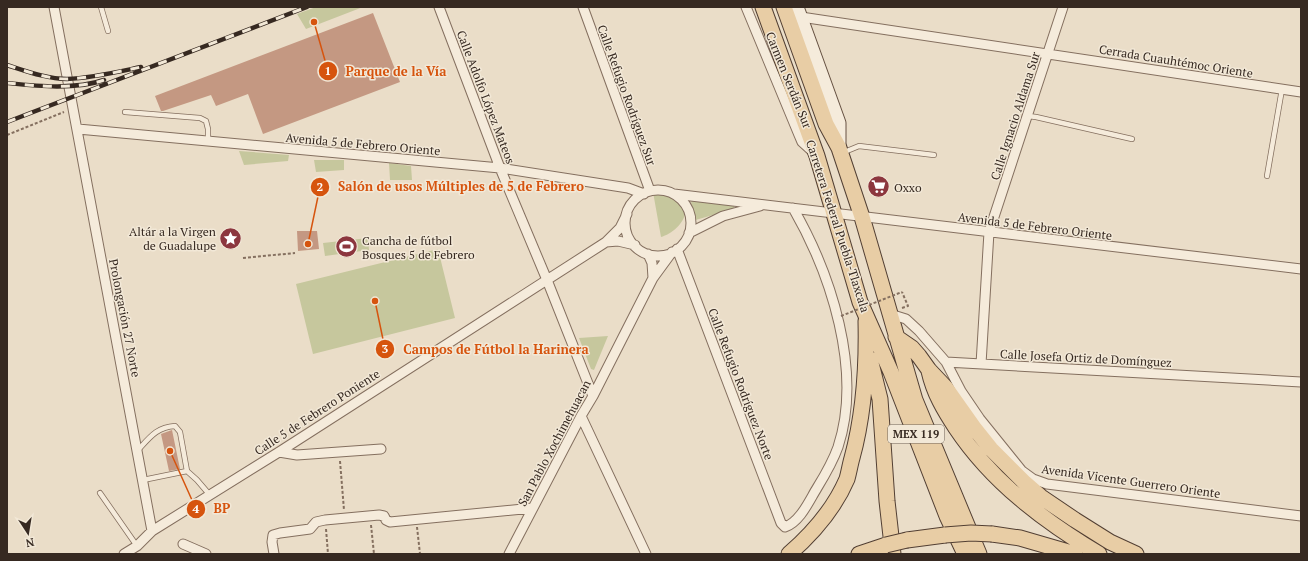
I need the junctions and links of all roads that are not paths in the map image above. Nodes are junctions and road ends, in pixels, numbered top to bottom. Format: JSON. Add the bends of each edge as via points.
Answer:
{"nodes":[{"id":1,"x":54,"y":7,"type":"edge"},
{"id":2,"x":101,"y":7,"type":"edge"},
{"id":3,"x":439,"y":7,"type":"edge"},
{"id":4,"x":583,"y":7,"type":"edge"},
{"id":5,"x":746,"y":7,"type":"edge"},
{"id":6,"x":763,"y":7,"type":"edge"},
{"id":7,"x":784,"y":7,"type":"edge"},
{"id":8,"x":1063,"y":7,"type":"edge"},
{"id":9,"x":799,"y":12,"type":"edge"},
{"id":10,"x":108,"y":32,"type":"dead end"},
{"id":11,"x":1047,"y":53,"type":"junction"},
{"id":12,"x":1282,"y":89,"type":"junction"},
{"id":13,"x":1301,"y":92,"type":"edge"},
{"id":14,"x":125,"y":112,"type":"dead end"},
{"id":15,"x":1028,"y":116,"type":"junction"},
{"id":16,"x":78,"y":129,"type":"junction"},
{"id":17,"x":1132,"y":139,"type":"dead end"},
{"id":18,"x":208,"y":141,"type":"junction"},
{"id":19,"x":840,"y":151,"type":"junction"},
{"id":20,"x":934,"y":155,"type":"dead end"},
{"id":21,"x":817,"y":156,"type":"junction"},
{"id":22,"x":500,"y":168,"type":"junction"},
{"id":23,"x":1267,"y":176,"type":"dead end"},
{"id":24,"x":647,"y":192,"type":"junction"},
{"id":25,"x":674,"y":194,"type":"junction"},
{"id":26,"x":767,"y":204,"type":"junction"},
{"id":27,"x":793,"y":208,"type":"junction"},
{"id":28,"x":627,"y":214,"type":"junction"},
{"id":29,"x":834,"y":214,"type":"junction"},
{"id":30,"x":862,"y":217,"type":"junction"},
{"id":31,"x":989,"y":232,"type":"junction"},
{"id":32,"x":689,"y":233,"type":"junction"},
{"id":33,"x":606,"y":242,"type":"junction"},
{"id":34,"x":634,"y":245,"type":"junction"},
{"id":35,"x":674,"y":251,"type":"junction"},
{"id":36,"x":648,"y":254,"type":"junction"},
{"id":37,"x":1301,"y":269,"type":"edge"},
{"id":38,"x":653,"y":278,"type":"junction"},
{"id":39,"x":547,"y":280,"type":"junction"},
{"id":40,"x":865,"y":314,"type":"junction"},
{"id":41,"x":890,"y":314,"type":"junction"},
{"id":42,"x":896,"y":337,"type":"junction"},
{"id":43,"x":866,"y":348,"type":"junction"},
{"id":44,"x":946,"y":362,"type":"junction"},
{"id":45,"x":981,"y":364,"type":"junction"},
{"id":46,"x":929,"y":370,"type":"junction"},
{"id":47,"x":1301,"y":382,"type":"edge"},
{"id":48,"x":593,"y":396,"type":"junction"},
{"id":49,"x":581,"y":416,"type":"junction"},
{"id":50,"x":381,"y":449,"type":"dead end"},
{"id":51,"x":138,"y":450,"type":"junction"},
{"id":52,"x":279,"y":452,"type":"junction"},
{"id":53,"x":187,"y":471,"type":"junction"},
{"id":54,"x":143,"y":480,"type":"junction"},
{"id":55,"x":100,"y":493,"type":"dead end"},
{"id":56,"x":209,"y":494,"type":"junction"},
{"id":57,"x":533,"y":508,"type":"junction"},
{"id":58,"x":1301,"y":516,"type":"edge"},
{"id":59,"x":152,"y":531,"type":"junction"},
{"id":60,"x":183,"y":544,"type":"dead end"},
{"id":61,"x":137,"y":546,"type":"junction"},
{"id":62,"x":1046,"y":546,"type":"junction"},
{"id":63,"x":889,"y":550,"type":"edge"},
{"id":64,"x":124,"y":554,"type":"edge"},
{"id":65,"x":206,"y":554,"type":"edge"},
{"id":66,"x":274,"y":554,"type":"edge"},
{"id":67,"x":509,"y":554,"type":"edge"},
{"id":68,"x":646,"y":554,"type":"edge"},
{"id":69,"x":789,"y":554,"type":"edge"},
{"id":70,"x":859,"y":554,"type":"edge"},
{"id":71,"x":964,"y":554,"type":"edge"},
{"id":72,"x":978,"y":554,"type":"edge"},
{"id":73,"x":1061,"y":554,"type":"edge"},
{"id":74,"x":1075,"y":554,"type":"edge"},
{"id":75,"x":1099,"y":554,"type":"edge"},
{"id":76,"x":1136,"y":554,"type":"edge"}],
"edges":[{"from":1,"to":16,"type":"street","name":"Prolongación 27 Norte"},
{"from":2,"to":10,"type":"lane"},
{"from":3,"to":22,"type":"street","name":"Calle Adolfo López Mateos"},
{"from":4,"to":24,"type":"street","name":"Calle Refugio Rodríguez Sur"},
{"from":5,"to":21,"type":"street","name":"Carmen Serdán Sur","via":[[802,142]]},
{"from":6,"to":21,"type":"main road","name":"Carretera Federal Puebla-Tlaxcala"},
{"from":7,"to":19,"type":"main road","name":"Carretera Federal Puebla-Tlaxcala","via":[[826,124]]},
{"from":8,"to":11,"type":"street","name":"Calle Ignacio Aldama Sur"},
{"from":9,"to":11,"type":"street","name":"Cerrada Cuauhtémoc Oriente"},
{"from":9,"to":19,"type":"main road","via":[[839,123]]},
{"from":11,"to":12,"type":"street","name":"Cerrada Cuauhtémoc Oriente"},
{"from":11,"to":15,"type":"street","name":"Calle Ignacio Aldama Sur"},
{"from":12,"to":13,"type":"street","name":"Cerrada Cuauhtémoc Oriente"},
{"from":12,"to":23,"type":"lane"},
{"from":14,"to":18,"type":"lane","via":[[200,118],[206,121]]},
{"from":15,"to":17,"type":"lane"},
{"from":15,"to":31,"type":"street","name":"Calle Ignacio Aldama Sur"},
{"from":16,"to":18,"type":"street","name":"Avenida 5 de Febrero Oriente"},
{"from":16,"to":51,"type":"street","name":"Prolongación 27 Norte"},
{"from":18,"to":22,"type":"street","name":"Avenida 5 de Febrero Oriente"},
{"from":19,"to":20,"type":"lane","via":[[859,146]]},
{"from":19,"to":30,"type":"main road","name":"Carretera Federal Puebla-Tlaxcala"},
{"from":21,"to":29,"type":"main road","name":"Carretera Federal Puebla-Tlaxcala"},
{"from":22,"to":24,"type":"street","name":"Avenida 5 de Febrero Oriente"},
{"from":22,"to":39,"type":"street","name":"Calle Adolfo López Mateos"},
{"from":24,"to":25,"type":"street","via":[[662,190]]},
{"from":24,"to":28,"type":"street","via":[[632,203]]},
{"from":25,"to":26,"type":"street","name":"Avenida 5 de Febrero Oriente"},
{"from":25,"to":32,"type":"street","via":[[682,200],[689,211]]},
{"from":26,"to":27,"type":"street","name":"Avenida 5 de Febrero Oriente"},
{"from":26,"to":32,"type":"street","name":"Avenida 5 de Febrero Oriente","via":[[723,216]]},
{"from":27,"to":29,"type":"street","name":"Avenida 5 de Febrero Oriente"},
{"from":27,"to":35,"type":"street","name":"Calle Refugio Rodríguez Norte","via":[[811,242],[828,286],[844,350],[847,387],[838,448],[821,481],[791,525],[785,527],[781,523]]},
{"from":28,"to":33,"type":"street","name":"Calle 5 de Febrero Poniente","via":[[620,228]]},
{"from":28,"to":34,"type":"street","via":[[626,231]]},
{"from":29,"to":30,"type":"street","name":"Avenida 5 de Febrero Oriente"},
{"from":29,"to":40,"type":"main road","name":"Carretera Federal Puebla-Tlaxcala"},
{"from":30,"to":31,"type":"street","name":"Avenida 5 de Febrero Oriente"},
{"from":30,"to":41,"type":"main road","name":"Carretera Federal Puebla-Tlaxcala"},
{"from":31,"to":37,"type":"street","name":"Avenida 5 de Febrero Oriente"},
{"from":31,"to":45,"type":"street","name":"Calle Ignacio Aldama Sur"},
{"from":32,"to":35,"type":"street"},
{"from":33,"to":34,"type":"street","via":[[618,241]]},
{"from":33,"to":39,"type":"street","name":"Calle 5 de Febrero Poniente"},
{"from":34,"to":36,"type":"street"},
{"from":35,"to":36,"type":"street","via":[[662,255]]},
{"from":35,"to":38,"type":"street","name":"San Pablo Xochimehuacan"},
{"from":36,"to":38,"type":"street","via":[[652,263]]},
{"from":38,"to":48,"type":"street","name":"San Pablo Xochimehuacan"},
{"from":39,"to":48,"type":"street","name":"Calle Adolfo López Mateos"},
{"from":39,"to":52,"type":"street","name":"Calle 5 de Febrero Poniente"},
{"from":40,"to":43,"type":"main road"},
{"from":40,"to":71,"type":"main road","name":"Carretera Federal Puebla-Tlaxcala","number":"MEX 119"},
{"from":41,"to":42,"type":"main road","name":"Carretera Federal Puebla-Tlaxcala"},
{"from":41,"to":44,"type":"street","via":[[906,319]]},
{"from":42,"to":46,"type":"main road","via":[[912,348]]},
{"from":42,"to":72,"type":"main road","name":"Carretera Federal Puebla-Tlaxcala","number":"MEX 119","via":[[914,400]]},
{"from":43,"to":63,"type":"main road","via":[[880,399]]},
{"from":43,"to":69,"type":"main road","via":[[859,428],[847,478],[825,516]]},
{"from":44,"to":45,"type":"street","name":"Calle Josefa Ortiz de Domínguez"},
{"from":44,"to":58,"type":"street","name":"Avenida Vicente Guerrero Oriente","via":[[960,391],[980,419],[1022,471],[1033,479],[1047,484]]},
{"from":45,"to":47,"type":"street","name":"Calle Josefa Ortiz de Domínguez"},
{"from":46,"to":75,"type":"main road","via":[[935,392],[952,423],[998,479],[1042,517]]},
{"from":46,"to":76,"type":"main road","via":[[946,388],[991,449],[1025,483],[1041,497],[1110,542]]},
{"from":48,"to":49,"type":"street","name":"San Pablo Xochimehuacan"},
{"from":49,"to":57,"type":"street","name":"San Pablo Xochimehuacan"},
{"from":49,"to":68,"type":"street"},
{"from":50,"to":52,"type":"street","via":[[297,454]]},
{"from":51,"to":53,"type":"lane","via":[[155,432],[168,426],[175,426],[180,432]]},
{"from":51,"to":54,"type":"street","name":"Prolongación 27 Norte"},
{"from":52,"to":56,"type":"street","name":"Calle 5 de Febrero Poniente"},
{"from":53,"to":54,"type":"lane"},
{"from":53,"to":56,"type":"lane"},
{"from":54,"to":59,"type":"street","name":"Prolongación 27 Norte"},
{"from":55,"to":61,"type":"lane"},
{"from":56,"to":59,"type":"street","name":"Calle 5 de Febrero Poniente"},
{"from":57,"to":66,"type":"street","via":[[390,522],[384,516],[325,520],[316,522],[310,529],[273,535]]},
{"from":57,"to":67,"type":"street","name":"San Pablo Xochimehuacan"},
{"from":59,"to":61,"type":"street","name":"Calle 5 de Febrero Poniente"},
{"from":60,"to":65,"type":"street"},
{"from":61,"to":64,"type":"street","name":"Calle 5 de Febrero Poniente"},
{"from":62,"to":63,"type":"main road","bridge":true,"via":[[1020,538],[971,533],[908,540]]},
{"from":62,"to":73,"type":"main road"},
{"from":62,"to":74,"type":"main road"},
{"from":63,"to":70,"type":"main road"}]}
